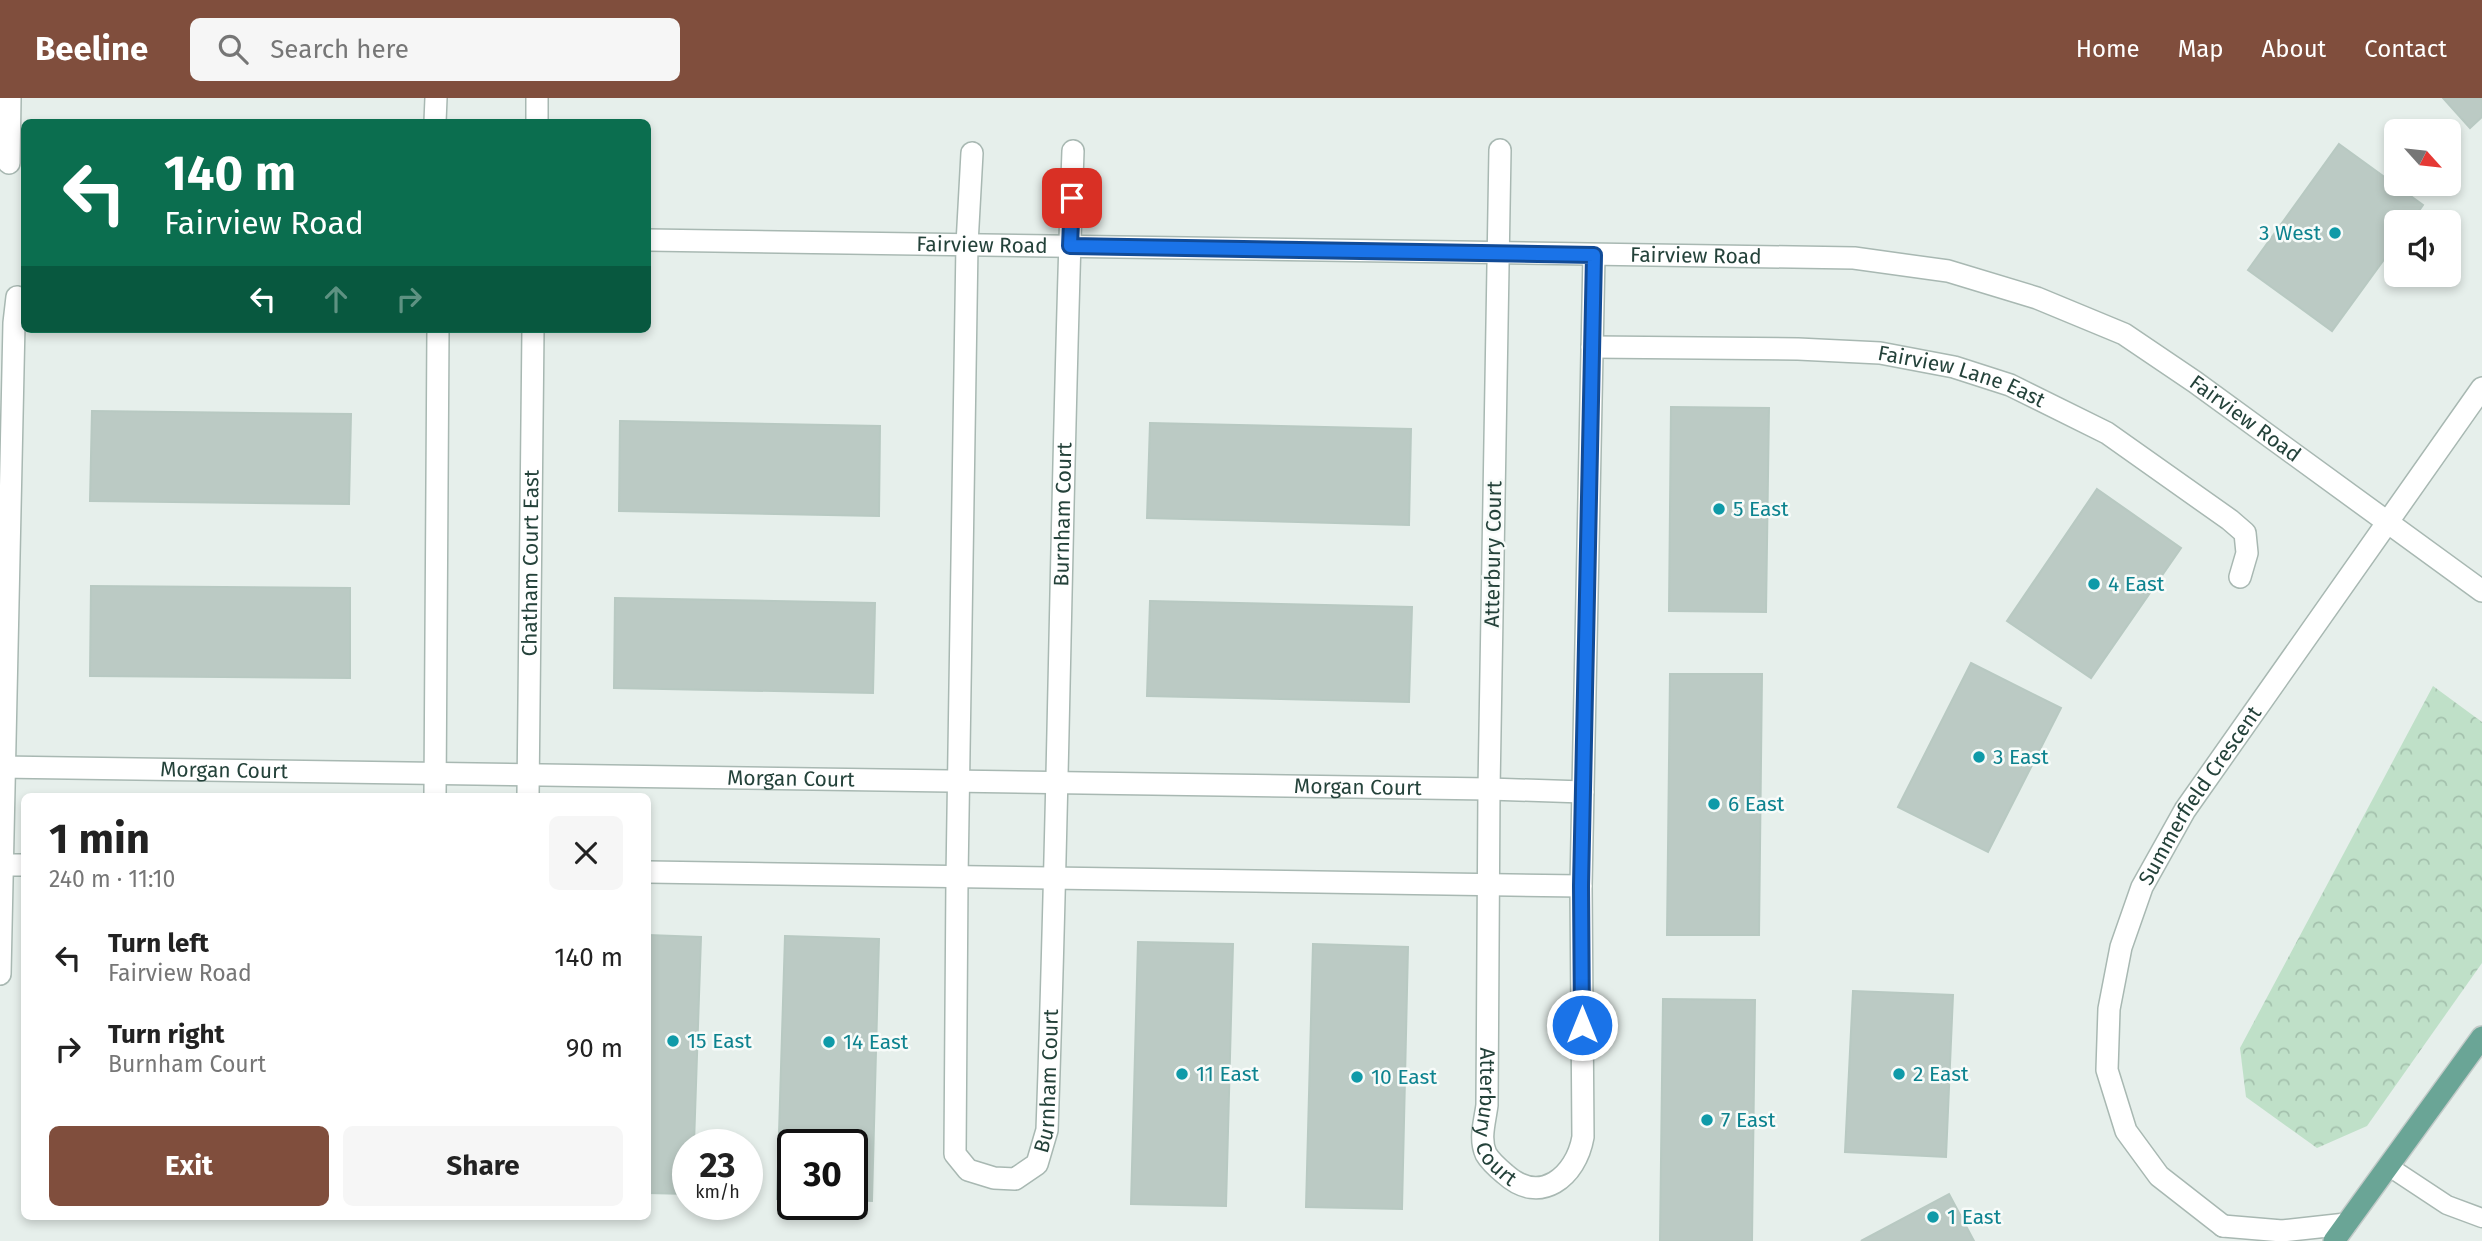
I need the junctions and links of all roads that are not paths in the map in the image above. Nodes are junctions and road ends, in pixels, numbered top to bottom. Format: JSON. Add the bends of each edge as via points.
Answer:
{"nodes":[{"id":1,"x":10,"y":98,"type":"edge"},
{"id":2,"x":436,"y":98,"type":"edge"},
{"id":3,"x":537,"y":98,"type":"edge"},
{"id":4,"x":435,"y":119,"type":"edge"},
{"id":5,"x":537,"y":119,"type":"edge"},
{"id":6,"x":1500,"y":150,"type":"dead end"},
{"id":7,"x":1073,"y":151,"type":"dead end"},
{"id":8,"x":972,"y":153,"type":"dead end"},
{"id":9,"x":11,"y":166,"type":"edge"},
{"id":10,"x":651,"y":240,"type":"edge"},
{"id":11,"x":967,"y":244,"type":"junction"},
{"id":12,"x":1070,"y":246,"type":"junction"},
{"id":13,"x":1497,"y":252,"type":"junction"},
{"id":14,"x":1594,"y":255,"type":"junction"},
{"id":15,"x":14,"y":295,"type":"edge"},
{"id":16,"x":438,"y":333,"type":"edge"},
{"id":17,"x":533,"y":333,"type":"edge"},
{"id":18,"x":1592,"y":347,"type":"junction"},
{"id":19,"x":2482,"y":388,"type":"edge"},
{"id":20,"x":2387,"y":523,"type":"junction"},
{"id":21,"x":2240,"y":577,"type":"dead end"},
{"id":22,"x":2482,"y":591,"type":"edge"},
{"id":23,"x":2,"y":767,"type":"edge"},
{"id":24,"x":435,"y":773,"type":"junction"},
{"id":25,"x":958,"y":782,"type":"junction"},
{"id":26,"x":1058,"y":784,"type":"junction"},
{"id":27,"x":528,"y":786,"type":"edge"},
{"id":28,"x":1489,"y":789,"type":"junction"},
{"id":29,"x":1583,"y":792,"type":"junction"},
{"id":30,"x":435,"y":793,"type":"edge"},
{"id":31,"x":1,"y":865,"type":"edge"},
{"id":32,"x":21,"y":865,"type":"edge"},
{"id":33,"x":651,"y":872,"type":"edge"},
{"id":34,"x":957,"y":878,"type":"junction"},
{"id":35,"x":1056,"y":880,"type":"junction"},
{"id":36,"x":1489,"y":885,"type":"junction"},
{"id":37,"x":1581,"y":886,"type":"junction"},
{"id":38,"x":0,"y":974,"type":"edge"},
{"id":39,"x":2482,"y":1037,"type":"edge"},
{"id":40,"x":2388,"y":1166,"type":"junction"},
{"id":41,"x":2482,"y":1218,"type":"edge"},
{"id":42,"x":2340,"y":1233,"type":"edge"},
{"id":43,"x":2226,"y":1234,"type":"edge"}],
"edges":[{"from":1,"to":9,"type":"street"},
{"from":2,"to":4,"type":"street"},
{"from":3,"to":5,"type":"street"},
{"from":6,"to":13,"type":"street","name":"Atterbury Court"},
{"from":7,"to":12,"type":"street","name":"Burnham Court"},
{"from":8,"to":11,"type":"street","name":"Burnham Court"},
{"from":10,"to":11,"type":"street","name":"Fairview Road"},
{"from":11,"to":12,"type":"street","name":"Fairview Road"},
{"from":11,"to":25,"type":"street","name":"Burnham Court"},
{"from":12,"to":13,"type":"street","name":"Fairview Road"},
{"from":12,"to":26,"type":"street","name":"Burnham Court"},
{"from":13,"to":14,"type":"street","name":"Fairview Road"},
{"from":13,"to":28,"type":"street","name":"Atterbury Court"},
{"from":14,"to":18,"type":"street","name":"Atterbury Court"},
{"from":14,"to":20,"type":"street","name":"Fairview Road","via":[[1854,258],[1948,271],[2037,298],[2124,334]]},
{"from":15,"to":23,"type":"street"},
{"from":16,"to":24,"type":"street"},
{"from":17,"to":27,"type":"street","name":"Chatham Court East"},
{"from":18,"to":21,"type":"street","name":"Fairview Lane East","via":[[1880,353],[1954,367],[2010,386],[2107,433],[2231,520],[2245,533],[2247,553]]},
{"from":18,"to":29,"type":"street","name":"Atterbury Court"},
{"from":19,"to":20,"type":"street","name":"Summerfield Crescent"},
{"from":20,"to":22,"type":"street","name":"Fairview Road"},
{"from":20,"to":43,"type":"street","name":"Summerfield Crescent","via":[[2185,810],[2142,887],[2121,947],[2109,1009],[2107,1070],[2126,1131],[2159,1176]]},
{"from":23,"to":24,"type":"street","name":"Morgan Court"},
{"from":23,"to":31,"type":"street"},
{"from":24,"to":27,"type":"street","name":"Morgan Court"},
{"from":24,"to":30,"type":"street"},
{"from":25,"to":26,"type":"street","name":"Morgan Court"},
{"from":25,"to":27,"type":"street","name":"Morgan Court"},
{"from":25,"to":34,"type":"street","name":"Burnham Court"},
{"from":26,"to":28,"type":"street","name":"Morgan Court"},
{"from":26,"to":35,"type":"street","name":"Burnham Court"},
{"from":28,"to":29,"type":"street","name":"Morgan Court"},
{"from":28,"to":36,"type":"street","name":"Atterbury Court"},
{"from":29,"to":37,"type":"street","name":"Atterbury Court"},
{"from":31,"to":32,"type":"street"},
{"from":31,"to":38,"type":"street"},
{"from":33,"to":34,"type":"street"},
{"from":34,"to":35,"type":"street"},
{"from":34,"to":35,"type":"street","name":"Burnham Court","via":[[955,1154],[968,1170],[1016,1179],[1037,1164],[1046,1130]]},
{"from":35,"to":36,"type":"street"},
{"from":36,"to":37,"type":"street"},
{"from":36,"to":37,"type":"street","name":"Atterbury Court","via":[[1487,1105],[1482,1139],[1487,1155],[1517,1185],[1536,1188],[1554,1183],[1570,1171],[1580,1156],[1583,1137]]},
{"from":39,"to":40,"type":"main road"},
{"from":40,"to":41,"type":"lane","via":[[2447,1205]]},
{"from":40,"to":42,"type":"main road"},
{"from":42,"to":43,"type":"street"}]}
